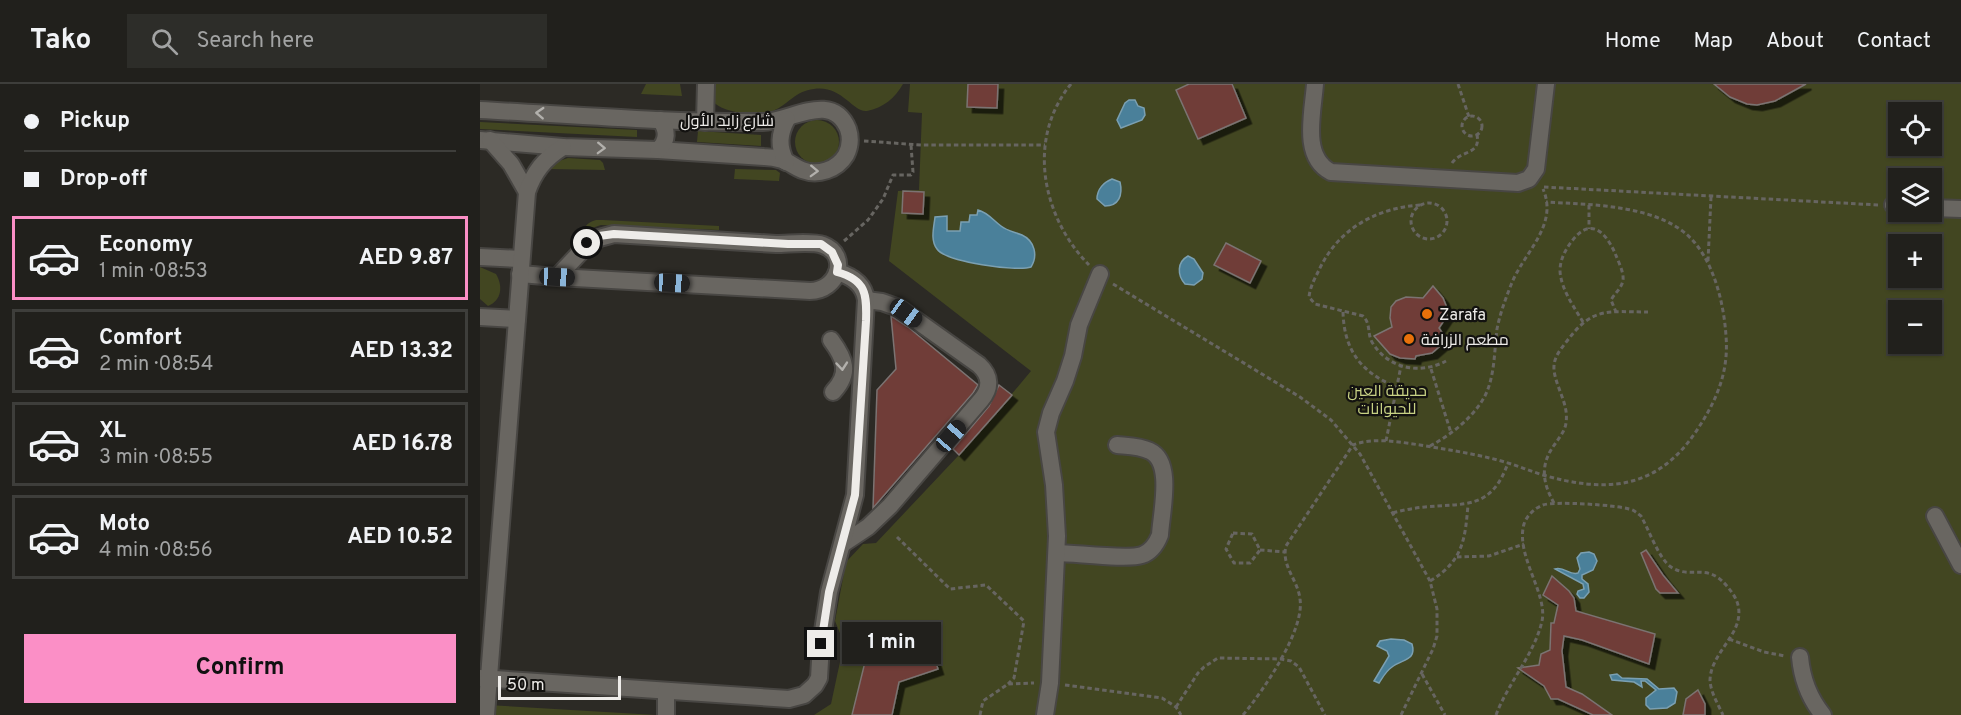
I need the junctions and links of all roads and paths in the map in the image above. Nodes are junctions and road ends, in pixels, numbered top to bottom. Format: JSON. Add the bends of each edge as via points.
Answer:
{"nodes":[{"id":1,"x":706,"y":84,"type":"edge"},
{"id":2,"x":1071,"y":84,"type":"edge"},
{"id":3,"x":1315,"y":84,"type":"edge"},
{"id":4,"x":1458,"y":84,"type":"edge"},
{"id":5,"x":1546,"y":84,"type":"edge"},
{"id":6,"x":480,"y":110,"type":"edge"},
{"id":7,"x":1469,"y":117,"type":"junction"},
{"id":8,"x":787,"y":119,"type":"junction"},
{"id":9,"x":660,"y":120,"type":"junction"},
{"id":10,"x":705,"y":122,"type":"junction"},
{"id":11,"x":1477,"y":135,"type":"junction"},
{"id":12,"x":485,"y":140,"type":"edge"},
{"id":13,"x":850,"y":140,"type":"junction"},
{"id":14,"x":911,"y":145,"type":"junction"},
{"id":15,"x":1045,"y":145,"type":"junction"},
{"id":16,"x":563,"y":147,"type":"junction"},
{"id":17,"x":657,"y":150,"type":"junction"},
{"id":18,"x":786,"y":162,"type":"junction"},
{"id":19,"x":1443,"y":178,"type":"junction"},
{"id":20,"x":1538,"y":181,"type":"junction"},
{"id":21,"x":526,"y":192,"type":"junction"},
{"id":22,"x":1710,"y":197,"type":"junction"},
{"id":23,"x":1546,"y":202,"type":"junction"},
{"id":24,"x":1420,"y":205,"type":"junction"},
{"id":25,"x":1589,"y":205,"type":"junction"},
{"id":26,"x":1888,"y":206,"type":"edge"},
{"id":27,"x":1942,"y":208,"type":"edge"},
{"id":28,"x":1961,"y":209,"type":"edge"},
{"id":29,"x":1589,"y":229,"type":"junction"},
{"id":30,"x":832,"y":252,"type":"junction"},
{"id":31,"x":480,"y":257,"type":"edge"},
{"id":32,"x":1707,"y":262,"type":"junction"},
{"id":33,"x":521,"y":267,"type":"junction"},
{"id":34,"x":837,"y":272,"type":"junction"},
{"id":35,"x":1100,"y":274,"type":"junction"},
{"id":36,"x":557,"y":277,"type":"junction"},
{"id":37,"x":866,"y":300,"type":"junction"},
{"id":38,"x":1343,"y":312,"type":"junction"},
{"id":39,"x":1616,"y":312,"type":"junction"},
{"id":40,"x":1648,"y":312,"type":"dead end"},
{"id":41,"x":480,"y":317,"type":"edge"},
{"id":42,"x":517,"y":319,"type":"junction"},
{"id":43,"x":1582,"y":322,"type":"junction"},
{"id":44,"x":831,"y":340,"type":"dead end"},
{"id":45,"x":1446,"y":361,"type":"dead end"},
{"id":46,"x":1401,"y":366,"type":"junction"},
{"id":47,"x":1430,"y":368,"type":"junction"},
{"id":48,"x":1397,"y":387,"type":"junction"},
{"id":49,"x":833,"y":392,"type":"dead end"},
{"id":50,"x":1451,"y":433,"type":"junction"},
{"id":51,"x":1386,"y":441,"type":"junction"},
{"id":52,"x":1117,"y":445,"type":"dead end"},
{"id":53,"x":1353,"y":445,"type":"junction"},
{"id":54,"x":1429,"y":446,"type":"junction"},
{"id":55,"x":1508,"y":463,"type":"junction"},
{"id":56,"x":1544,"y":475,"type":"junction"},
{"id":57,"x":1554,"y":504,"type":"junction"},
{"id":58,"x":1468,"y":505,"type":"junction"},
{"id":59,"x":1393,"y":513,"type":"junction"},
{"id":60,"x":1935,"y":516,"type":"dead end"},
{"id":61,"x":897,"y":537,"type":"dead end"},
{"id":62,"x":844,"y":543,"type":"junction"},
{"id":63,"x":1524,"y":544,"type":"junction"},
{"id":64,"x":1260,"y":550,"type":"junction"},
{"id":65,"x":1285,"y":552,"type":"junction"},
{"id":66,"x":1057,"y":553,"type":"junction"},
{"id":67,"x":1457,"y":557,"type":"junction"},
{"id":68,"x":1961,"y":566,"type":"edge"},
{"id":69,"x":1430,"y":581,"type":"junction"},
{"id":70,"x":1729,"y":639,"type":"junction"},
{"id":71,"x":1800,"y":657,"type":"joint"},
{"id":72,"x":1281,"y":659,"type":"junction"},
{"id":73,"x":1422,"y":674,"type":"junction"},
{"id":74,"x":484,"y":679,"type":"edge"},
{"id":75,"x":1050,"y":683,"type":"junction"},
{"id":76,"x":1008,"y":684,"type":"junction"},
{"id":77,"x":666,"y":691,"type":"junction"},
{"id":78,"x":1176,"y":707,"type":"junction"},
{"id":79,"x":486,"y":715,"type":"edge"},
{"id":80,"x":666,"y":715,"type":"edge"},
{"id":81,"x":980,"y":715,"type":"edge"},
{"id":82,"x":1045,"y":715,"type":"edge"},
{"id":83,"x":1181,"y":715,"type":"edge"},
{"id":84,"x":1243,"y":715,"type":"edge"},
{"id":85,"x":1325,"y":715,"type":"edge"},
{"id":86,"x":1401,"y":715,"type":"edge"},
{"id":87,"x":1445,"y":715,"type":"edge"},
{"id":88,"x":1496,"y":715,"type":"edge"},
{"id":89,"x":1723,"y":715,"type":"edge"},
{"id":90,"x":1823,"y":715,"type":"edge"}],
"edges":[{"from":1,"to":10,"type":"street"},
{"from":2,"to":15,"type":"path","via":[[1053,114]]},
{"from":3,"to":19,"type":"street","via":[[1312,151],[1324,169]]},
{"from":4,"to":7,"type":"path"},
{"from":5,"to":20,"type":"street"},
{"from":9,"to":6,"type":"street","name":"شارع زايد الأول","one_way":true},
{"from":7,"to":11,"type":"path","via":[[1481,122]]},
{"from":7,"to":11,"type":"path","via":[[1462,123],[1464,132]]},
{"from":8,"to":10,"type":"street","name":"شارع زايد الأول"},
{"from":8,"to":13,"type":"street","name":"شارع زايد الأول","via":[[808,110],[834,113],[846,125]]},
{"from":8,"to":18,"type":"street","via":[[780,135]]},
{"from":9,"to":10,"type":"street","name":"شارع زايد الأول"},
{"from":9,"to":17,"type":"street","via":[[666,136]]},
{"from":11,"to":19,"type":"path","via":[[1477,146],[1455,158]]},
{"from":12,"to":16,"type":"street","name":"شارع زايد الأول"},
{"from":12,"to":21,"type":"street","via":[[511,164]]},
{"from":13,"to":14,"type":"path"},
{"from":18,"to":13,"type":"street","name":"شارع زايد الأول","one_way":true,"via":[[804,171],[829,170],[843,160]]},
{"from":14,"to":15,"type":"path"},
{"from":14,"to":30,"type":"path","via":[[911,175],[893,175],[868,220]]},
{"from":15,"to":35,"type":"path","via":[[1045,181],[1053,210],[1078,252]]},
{"from":16,"to":17,"type":"street","name":"شارع زايد الأول","one_way":true},
{"from":16,"to":21,"type":"street","via":[[540,166]]},
{"from":17,"to":18,"type":"street","name":"شارع زايد الأول"},
{"from":19,"to":20,"type":"street"},
{"from":20,"to":22,"type":"path"},
{"from":20,"to":23,"type":"path"},
{"from":21,"to":33,"type":"street"},
{"from":22,"to":26,"type":"path"},
{"from":22,"to":32,"type":"path"},
{"from":23,"to":25,"type":"path"},
{"from":23,"to":50,"type":"path","via":[[1545,224],[1512,281],[1502,310],[1487,393],[1475,411]]},
{"from":24,"to":24,"type":"path","via":[[1412,215],[1413,228],[1422,237],[1434,238],[1447,223],[1444,211],[1433,204]]},
{"from":24,"to":38,"type":"path","via":[[1395,208],[1371,217],[1335,243],[1309,297],[1315,304]]},
{"from":25,"to":29,"type":"path"},
{"from":25,"to":32,"type":"path","via":[[1668,222],[1692,239]]},
{"from":27,"to":28,"type":"street"},
{"from":29,"to":39,"type":"path","via":[[1602,232],[1618,261],[1623,278],[1611,300]]},
{"from":29,"to":43,"type":"path","via":[[1578,233],[1566,248],[1560,265],[1564,288]]},
{"from":30,"to":34,"type":"street"},
{"from":30,"to":36,"type":"street","via":[[821,244],[607,235],[587,243]]},
{"from":31,"to":33,"type":"street"},
{"from":32,"to":56,"type":"path","via":[[1725,321],[1727,357],[1714,403],[1689,442],[1662,468],[1636,481],[1594,485]]},
{"from":33,"to":36,"type":"street"},
{"from":33,"to":42,"type":"street"},
{"from":34,"to":36,"type":"street","via":[[830,285],[817,291]]},
{"from":34,"to":37,"type":"street","via":[[859,283]]},
{"from":35,"to":53,"type":"path","via":[[1300,397],[1331,420]]},
{"from":35,"to":66,"type":"street","via":[[1082,315],[1073,356],[1046,432]]},
{"from":37,"to":62,"type":"street","via":[[855,495]]},
{"from":37,"to":62,"type":"street","via":[[891,304],[906,313],[979,365],[988,385],[981,400],[890,506]]},
{"from":38,"to":46,"type":"path","via":[[1363,316],[1371,341]]},
{"from":38,"to":48,"type":"path","via":[[1347,340],[1357,358],[1371,374]]},
{"from":39,"to":40,"type":"path"},
{"from":39,"to":43,"type":"path","via":[[1595,314]]},
{"from":41,"to":42,"type":"street"},
{"from":42,"to":74,"type":"street"},
{"from":43,"to":56,"type":"path","via":[[1554,363],[1566,409],[1566,426],[1549,452]]},
{"from":44,"to":49,"type":"street","one_way":true,"via":[[843,358],[844,367]]},
{"from":45,"to":47,"type":"path"},
{"from":46,"to":47,"type":"path"},
{"from":46,"to":48,"type":"path"},
{"from":47,"to":50,"type":"path"},
{"from":48,"to":51,"type":"path"},
{"from":50,"to":54,"type":"path"},
{"from":51,"to":53,"type":"path","via":[[1365,440]]},
{"from":51,"to":54,"type":"path"},
{"from":52,"to":66,"type":"street","via":[[1147,449],[1162,464],[1157,542],[1147,553],[1133,557]]},
{"from":53,"to":59,"type":"path"},
{"from":53,"to":65,"type":"path","via":[[1288,541]]},
{"from":54,"to":55,"type":"path"},
{"from":55,"to":56,"type":"path"},
{"from":55,"to":58,"type":"path","via":[[1493,489]]},
{"from":56,"to":57,"type":"path"},
{"from":57,"to":63,"type":"path","via":[[1529,514],[1524,521]]},
{"from":57,"to":70,"type":"path","via":[[1635,511],[1668,565],[1716,575],[1731,591],[1739,617]]},
{"from":58,"to":59,"type":"path"},
{"from":58,"to":67,"type":"path","via":[[1465,538]]},
{"from":59,"to":69,"type":"path"},
{"from":60,"to":68,"type":"street"},
{"from":61,"to":76,"type":"path","via":[[950,589],[986,585],[1024,621],[1014,678]]},
{"from":62,"to":77,"type":"street","via":[[829,592],[819,678],[804,695],[789,699]]},
{"from":63,"to":67,"type":"path","via":[[1489,556]]},
{"from":63,"to":88,"type":"path","via":[[1542,603],[1542,623]]},
{"from":64,"to":64,"type":"path","via":[[1250,563],[1234,563],[1226,549],[1233,533],[1252,534]]},
{"from":64,"to":65,"type":"path"},
{"from":65,"to":72,"type":"path","via":[[1301,600],[1301,616]]},
{"from":66,"to":75,"type":"street"},
{"from":67,"to":69,"type":"path"},
{"from":69,"to":73,"type":"path","via":[[1437,609],[1437,636]]},
{"from":70,"to":71,"type":"path","via":[[1764,652]]},
{"from":70,"to":89,"type":"path","via":[[1714,661],[1710,679]]},
{"from":71,"to":90,"type":"street","via":[[1805,686]]},
{"from":72,"to":78,"type":"path","via":[[1218,658],[1204,667]]},
{"from":72,"to":84,"type":"path"},
{"from":72,"to":85,"type":"path","via":[[1299,667]]},
{"from":73,"to":86,"type":"path"},
{"from":73,"to":87,"type":"path"},
{"from":74,"to":77,"type":"street"},
{"from":74,"to":79,"type":"street"},
{"from":75,"to":76,"type":"path"},
{"from":75,"to":78,"type":"path","via":[[1162,698]]},
{"from":75,"to":82,"type":"street"},
{"from":76,"to":81,"type":"path","via":[[982,700]]},
{"from":77,"to":80,"type":"street"},
{"from":78,"to":83,"type":"path"}]}
